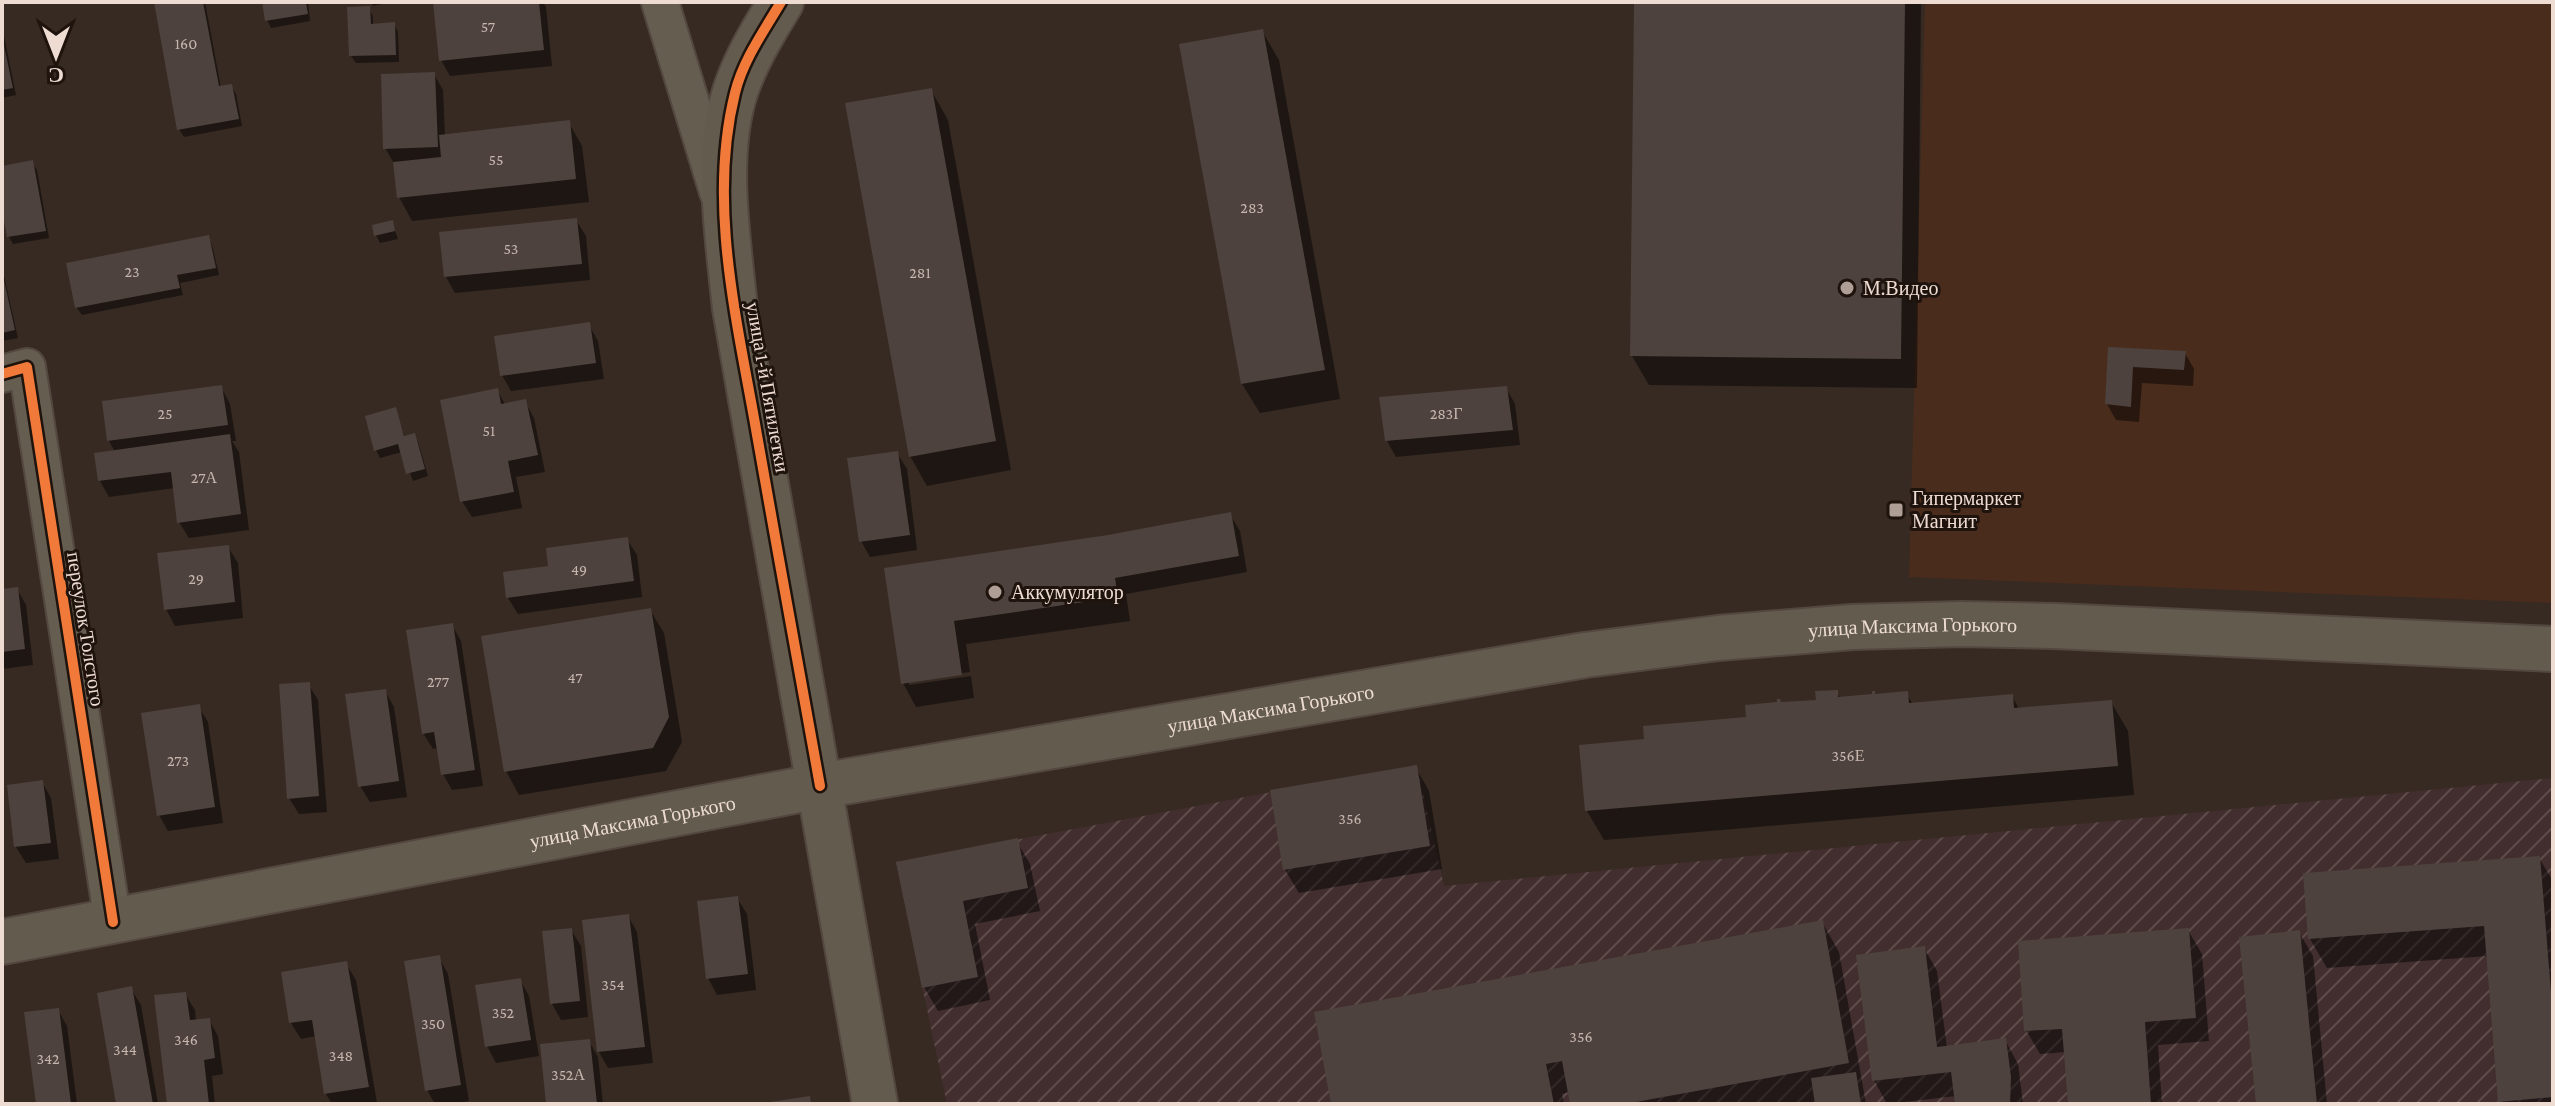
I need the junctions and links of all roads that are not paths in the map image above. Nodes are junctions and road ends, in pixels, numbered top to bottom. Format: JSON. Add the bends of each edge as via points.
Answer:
{"nodes":[{"id":1,"x":660,"y":2,"type":"edge"},
{"id":2,"x":781,"y":2,"type":"edge"},
{"id":3,"x":724,"y":212,"type":"junction"},
{"id":4,"x":2,"y":374,"type":"edge"},
{"id":5,"x":2553,"y":649,"type":"edge"},
{"id":6,"x":820,"y":786,"type":"junction"},
{"id":7,"x":113,"y":922,"type":"junction"},
{"id":8,"x":2,"y":942,"type":"edge"},
{"id":9,"x":875,"y":1104,"type":"edge"}],
"edges":[{"from":1,"to":3,"type":"street","name":"улица 1-й Пятилетки"},
{"from":2,"to":3,"type":"main road","name":"улица 1-й Пятилетки","via":[[750,53],[735,92],[725,150]]},
{"from":3,"to":6,"type":"main road","name":"улица 1-й Пятилетки","via":[[735,308]]},
{"from":4,"to":7,"type":"street","name":"переулок Толстого","via":[[27,367]]},
{"from":5,"to":6,"type":"main road","name":"улица Максима Горького","via":[[2055,626],[1852,627],[1585,655]]},
{"from":6,"to":7,"type":"main road","name":"улица Максима Горького"},
{"from":6,"to":9,"type":"main road","name":"улица 1-й Пятилетки"},
{"from":7,"to":8,"type":"main road","name":"улица Максима Горького"}]}
